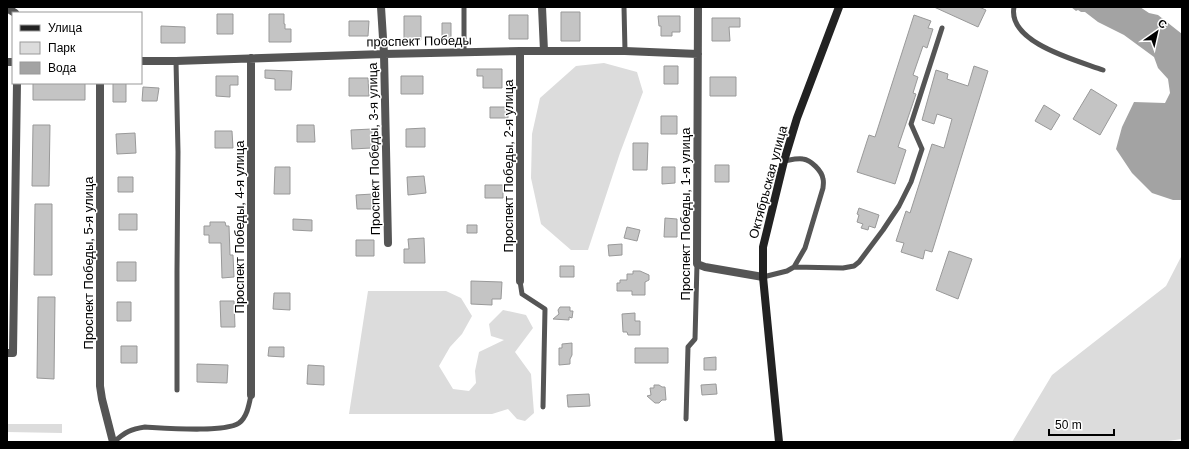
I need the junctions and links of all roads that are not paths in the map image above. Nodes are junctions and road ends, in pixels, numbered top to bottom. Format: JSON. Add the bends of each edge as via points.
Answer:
{"nodes":[{"id":1,"x":381,"y":7,"type":"edge"},
{"id":2,"x":464,"y":7,"type":"edge"},
{"id":3,"x":542,"y":7,"type":"edge"},
{"id":4,"x":624,"y":7,"type":"edge"},
{"id":5,"x":698,"y":7,"type":"edge"},
{"id":6,"x":839,"y":7,"type":"edge"},
{"id":7,"x":1014,"y":7,"type":"edge"},
{"id":8,"x":942,"y":28,"type":"dead end"},
{"id":9,"x":520,"y":51,"type":"junction"},
{"id":10,"x":544,"y":51,"type":"junction"},
{"id":11,"x":624,"y":51,"type":"junction"},
{"id":12,"x":464,"y":52,"type":"junction"},
{"id":13,"x":384,"y":54,"type":"junction"},
{"id":14,"x":698,"y":54,"type":"junction"},
{"id":15,"x":251,"y":58,"type":"junction"},
{"id":16,"x":142,"y":61,"type":"edge"},
{"id":17,"x":176,"y":61,"type":"junction"},
{"id":18,"x":1103,"y":70,"type":"dead end"},
{"id":19,"x":17,"y":84,"type":"edge"},
{"id":20,"x":100,"y":84,"type":"edge"},
{"id":21,"x":784,"y":161,"type":"junction"},
{"id":22,"x":388,"y":243,"type":"dead end"},
{"id":23,"x":697,"y":264,"type":"junction"},
{"id":24,"x":794,"y":267,"type":"junction"},
{"id":25,"x":763,"y":277,"type":"junction"},
{"id":26,"x":520,"y":281,"type":"joint"},
{"id":27,"x":10,"y":353,"type":"edge"},
{"id":28,"x":177,"y":390,"type":"dead end"},
{"id":29,"x":251,"y":395,"type":"joint"},
{"id":30,"x":543,"y":407,"type":"dead end"},
{"id":31,"x":686,"y":418,"type":"dead end"},
{"id":32,"x":114,"y":442,"type":"edge"},
{"id":33,"x":778,"y":442,"type":"edge"}],
"edges":[{"from":1,"to":13,"type":"street","name":"Проспект Победы, 3-я улица"},
{"from":2,"to":12,"type":"lane"},
{"from":3,"to":10,"type":"street"},
{"from":4,"to":11,"type":"lane"},
{"from":5,"to":14,"type":"street","name":"Проспект Победы, 1-я улица"},
{"from":6,"to":21,"type":"street","name":"Октябрьская улица","via":[[797,118]]},
{"from":7,"to":18,"type":"lane","via":[[1014,19],[1021,30],[1033,40],[1051,51]]},
{"from":8,"to":24,"type":"lane","via":[[911,124],[922,150],[899,206],[854,266]]},
{"from":9,"to":10,"type":"street","name":"проспект Победы"},
{"from":9,"to":12,"type":"street","name":"проспект Победы"},
{"from":9,"to":26,"type":"street","name":"Проспект Победы, 2-я улица"},
{"from":10,"to":11,"type":"street","name":"проспект Победы"},
{"from":11,"to":14,"type":"street","name":"проспект Победы"},
{"from":12,"to":13,"type":"street","name":"проспект Победы"},
{"from":13,"to":15,"type":"street","name":"проспект Победы"},
{"from":13,"to":22,"type":"street","name":"Проспект Победы, 3-я улица"},
{"from":14,"to":23,"type":"street","name":"Проспект Победы, 1-я улица"},
{"from":15,"to":17,"type":"street","name":"проспект Победы"},
{"from":15,"to":29,"type":"street","name":"Проспект Победы, 4-я улица"},
{"from":16,"to":17,"type":"street","name":"проспект Победы"},
{"from":17,"to":28,"type":"lane"},
{"from":19,"to":27,"type":"street"},
{"from":20,"to":32,"type":"street","name":"Проспект Победы, 5-я улица","via":[[100,386]]},
{"from":21,"to":24,"type":"lane","via":[[808,161],[817,168],[824,179],[805,248]]},
{"from":21,"to":25,"type":"street","name":"Октябрьская улица","via":[[763,246]]},
{"from":23,"to":25,"type":"street"},
{"from":23,"to":31,"type":"lane","name":"Проспект Победы, 1-я улица","via":[[695,339],[688,347]]},
{"from":24,"to":25,"type":"lane"},
{"from":25,"to":33,"type":"street","name":"Октябрьская улица"},
{"from":26,"to":30,"type":"lane","via":[[522,294],[545,309]]},
{"from":29,"to":32,"type":"lane","via":[[244,418],[232,427],[134,428]]}]}
